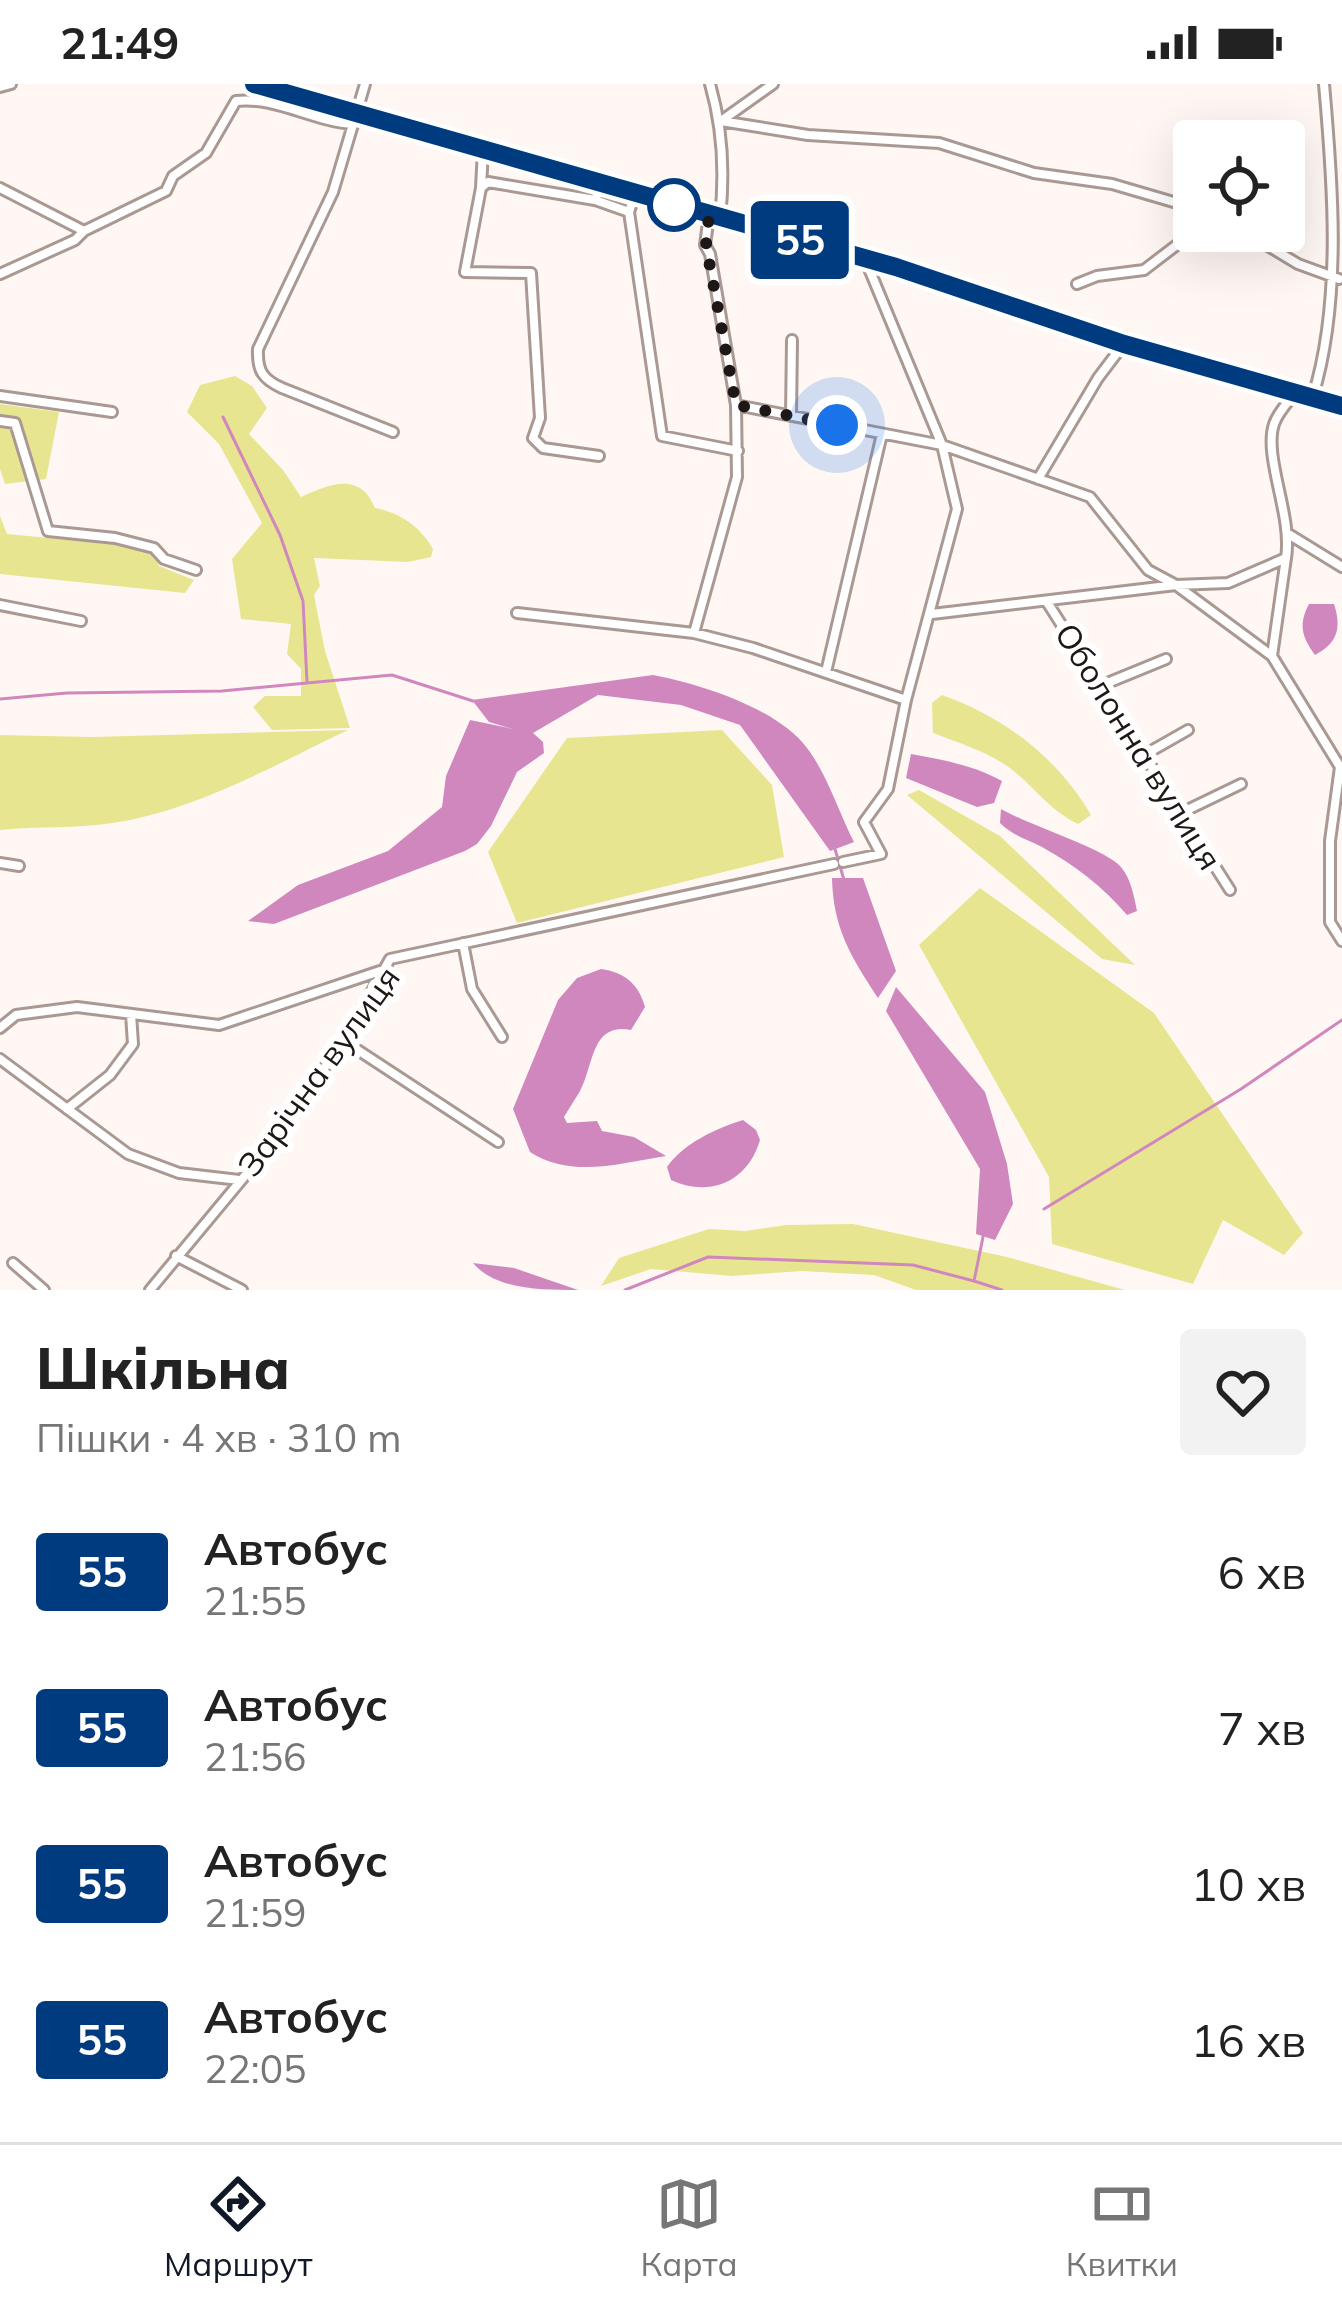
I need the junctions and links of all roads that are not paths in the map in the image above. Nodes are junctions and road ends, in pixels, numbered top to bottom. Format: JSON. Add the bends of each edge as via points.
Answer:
{"nodes":[{"id":1,"x":11,"y":84,"type":"edge"},
{"id":2,"x":254,"y":84,"type":"edge"},
{"id":3,"x":364,"y":84,"type":"edge"},
{"id":4,"x":710,"y":84,"type":"edge"},
{"id":5,"x":773,"y":84,"type":"edge"},
{"id":6,"x":1324,"y":84,"type":"edge"},
{"id":7,"x":0,"y":87,"type":"edge"},
{"id":8,"x":356,"y":118,"type":"junction"},
{"id":9,"x":721,"y":121,"type":"junction"},
{"id":10,"x":483,"y":150,"type":"junction"},
{"id":11,"x":602,"y":184,"type":"junction"},
{"id":12,"x":0,"y":188,"type":"edge"},
{"id":13,"x":481,"y":188,"type":"junction"},
{"id":14,"x":635,"y":194,"type":"junction"},
{"id":15,"x":595,"y":200,"type":"junction"},
{"id":16,"x":1173,"y":202,"type":"edge"},
{"id":17,"x":629,"y":212,"type":"junction"},
{"id":18,"x":714,"y":217,"type":"junction"},
{"id":19,"x":85,"y":231,"type":"junction"},
{"id":20,"x":1173,"y":248,"type":"edge"},
{"id":21,"x":1339,"y":249,"type":"edge"},
{"id":22,"x":1278,"y":252,"type":"edge"},
{"id":23,"x":864,"y":258,"type":"junction"},
{"id":24,"x":0,"y":274,"type":"edge"},
{"id":25,"x":1339,"y":279,"type":"junction"},
{"id":26,"x":1077,"y":284,"type":"dead end"},
{"id":27,"x":792,"y":340,"type":"dead end"},
{"id":28,"x":1124,"y":344,"type":"junction"},
{"id":29,"x":1295,"y":392,"type":"junction"},
{"id":30,"x":0,"y":396,"type":"edge"},
{"id":31,"x":1312,"y":397,"type":"junction"},
{"id":32,"x":736,"y":405,"type":"junction"},
{"id":33,"x":1342,"y":406,"type":"edge"},
{"id":34,"x":112,"y":412,"type":"dead end"},
{"id":35,"x":791,"y":416,"type":"junction"},
{"id":36,"x":0,"y":421,"type":"edge"},
{"id":37,"x":393,"y":432,"type":"dead end"},
{"id":38,"x":882,"y":434,"type":"junction"},
{"id":39,"x":942,"y":446,"type":"junction"},
{"id":40,"x":738,"y":452,"type":"junction"},
{"id":41,"x":599,"y":456,"type":"dead end"},
{"id":42,"x":1037,"y":479,"type":"junction"},
{"id":43,"x":1290,"y":535,"type":"junction"},
{"id":44,"x":1286,"y":558,"type":"junction"},
{"id":45,"x":1342,"y":567,"type":"edge"},
{"id":46,"x":196,"y":570,"type":"dead end"},
{"id":47,"x":1176,"y":584,"type":"junction"},
{"id":48,"x":1047,"y":602,"type":"junction"},
{"id":49,"x":0,"y":605,"type":"edge"},
{"id":50,"x":517,"y":613,"type":"dead end"},
{"id":51,"x":932,"y":614,"type":"junction"},
{"id":52,"x":81,"y":621,"type":"dead end"},
{"id":53,"x":694,"y":633,"type":"junction"},
{"id":54,"x":1272,"y":656,"type":"junction"},
{"id":55,"x":1166,"y":658,"type":"dead end"},
{"id":56,"x":826,"y":672,"type":"junction"},
{"id":57,"x":1100,"y":686,"type":"junction"},
{"id":58,"x":906,"y":700,"type":"junction"},
{"id":59,"x":1187,"y":730,"type":"dead end"},
{"id":60,"x":1144,"y":755,"type":"junction"},
{"id":61,"x":1241,"y":784,"type":"dead end"},
{"id":62,"x":1183,"y":812,"type":"junction"},
{"id":63,"x":0,"y":863,"type":"edge"},
{"id":64,"x":19,"y":866,"type":"dead end"},
{"id":65,"x":1230,"y":890,"type":"dead end"},
{"id":66,"x":1342,"y":941,"type":"edge"},
{"id":67,"x":463,"y":943,"type":"junction"},
{"id":68,"x":382,"y":970,"type":"junction"},
{"id":69,"x":131,"y":1014,"type":"junction"},
{"id":70,"x":0,"y":1028,"type":"edge"},
{"id":71,"x":502,"y":1037,"type":"dead end"},
{"id":72,"x":344,"y":1041,"type":"junction"},
{"id":73,"x":0,"y":1059,"type":"edge"},
{"id":74,"x":68,"y":1109,"type":"junction"},
{"id":75,"x":498,"y":1142,"type":"dead end"},
{"id":76,"x":240,"y":1180,"type":"junction"},
{"id":77,"x":176,"y":1256,"type":"junction"},
{"id":78,"x":13,"y":1262,"type":"dead end"},
{"id":79,"x":44,"y":1290,"type":"edge"},
{"id":80,"x":150,"y":1290,"type":"edge"},
{"id":81,"x":242,"y":1290,"type":"edge"}],
"edges":[{"from":1,"to":7,"type":"street"},
{"from":2,"to":8,"type":"highway"},
{"from":3,"to":8,"type":"street"},
{"from":4,"to":9,"type":"street"},
{"from":5,"to":9,"type":"street"},
{"from":6,"to":21,"type":"street"},
{"from":8,"to":10,"type":"highway"},
{"from":8,"to":19,"type":"street","via":[[329,122],[236,100],[206,153],[172,176],[166,191]]},
{"from":8,"to":37,"type":"street","via":[[333,192],[257,366],[265,380]]},
{"from":9,"to":16,"type":"street","via":[[939,143]]},
{"from":9,"to":18,"type":"street","via":[[724,180]]},
{"from":10,"to":11,"type":"highway"},
{"from":10,"to":13,"type":"street"},
{"from":11,"to":14,"type":"highway"},
{"from":11,"to":15,"type":"street"},
{"from":12,"to":19,"type":"street"},
{"from":13,"to":15,"type":"street","via":[[488,182]]},
{"from":13,"to":41,"type":"street","via":[[465,272],[531,273],[540,418],[532,438],[543,448]]},
{"from":14,"to":17,"type":"street"},
{"from":14,"to":18,"type":"highway"},
{"from":15,"to":17,"type":"street"},
{"from":17,"to":40,"type":"street","via":[[662,436]]},
{"from":18,"to":23,"type":"highway"},
{"from":18,"to":32,"type":"street","via":[[706,245]]},
{"from":19,"to":24,"type":"street"},
{"from":20,"to":26,"type":"street","via":[[1144,270]]},
{"from":21,"to":25,"type":"street"},
{"from":22,"to":25,"type":"street"},
{"from":23,"to":28,"type":"highway"},
{"from":23,"to":39,"type":"street"},
{"from":25,"to":31,"type":"street"},
{"from":27,"to":35,"type":"street"},
{"from":28,"to":29,"type":"highway"},
{"from":28,"to":42,"type":"street"},
{"from":29,"to":31,"type":"highway"},
{"from":29,"to":43,"type":"street","via":[[1271,441]]},
{"from":30,"to":34,"type":"street"},
{"from":31,"to":33,"type":"highway"},
{"from":32,"to":35,"type":"street"},
{"from":32,"to":40,"type":"street"},
{"from":35,"to":38,"type":"street"},
{"from":36,"to":46,"type":"street","via":[[15,423],[48,531],[154,548]]},
{"from":38,"to":39,"type":"street"},
{"from":38,"to":56,"type":"street"},
{"from":39,"to":42,"type":"street"},
{"from":39,"to":51,"type":"street","via":[[957,509]]},
{"from":40,"to":53,"type":"street"},
{"from":42,"to":47,"type":"street","via":[[1090,497],[1148,570]]},
{"from":43,"to":44,"type":"street"},
{"from":43,"to":45,"type":"street"},
{"from":44,"to":47,"type":"street","via":[[1228,584]]},
{"from":44,"to":54,"type":"street"},
{"from":47,"to":48,"type":"street"},
{"from":47,"to":54,"type":"street"},
{"from":48,"to":51,"type":"street"},
{"from":48,"to":57,"type":"street","name":"Оболонна вулиця"},
{"from":49,"to":52,"type":"street"},
{"from":50,"to":53,"type":"street"},
{"from":51,"to":58,"type":"street"},
{"from":53,"to":56,"type":"street"},
{"from":54,"to":66,"type":"street","via":[[1340,767],[1330,922]]},
{"from":55,"to":57,"type":"street"},
{"from":56,"to":58,"type":"street"},
{"from":57,"to":60,"type":"street","name":"Оболонна вулиця"},
{"from":58,"to":67,"type":"street","name":"Зарічна вулиця","via":[[888,789],[864,822],[881,854]]},
{"from":59,"to":60,"type":"street"},
{"from":60,"to":62,"type":"street","name":"Оболонна вулиця"},
{"from":61,"to":62,"type":"street"},
{"from":62,"to":65,"type":"street","name":"Оболонна вулиця"},
{"from":63,"to":64,"type":"street"},
{"from":67,"to":68,"type":"street","name":"Зарічна вулиця","via":[[390,959]]},
{"from":67,"to":71,"type":"street","via":[[472,989]]},
{"from":68,"to":69,"type":"street","via":[[219,1025]]},
{"from":68,"to":72,"type":"street","name":"Зарічна вулиця"},
{"from":69,"to":70,"type":"street","via":[[77,1007],[16,1015]]},
{"from":69,"to":74,"type":"street","via":[[133,1044]]},
{"from":72,"to":75,"type":"street"},
{"from":72,"to":76,"type":"street","name":"Зарічна вулиця"},
{"from":73,"to":74,"type":"street"},
{"from":74,"to":76,"type":"street","via":[[128,1154],[179,1173]]},
{"from":76,"to":77,"type":"street","name":"Зарічна вулиця"},
{"from":77,"to":80,"type":"street","name":"Зарічна вулиця"},
{"from":77,"to":81,"type":"street"},
{"from":78,"to":79,"type":"street"}]}
